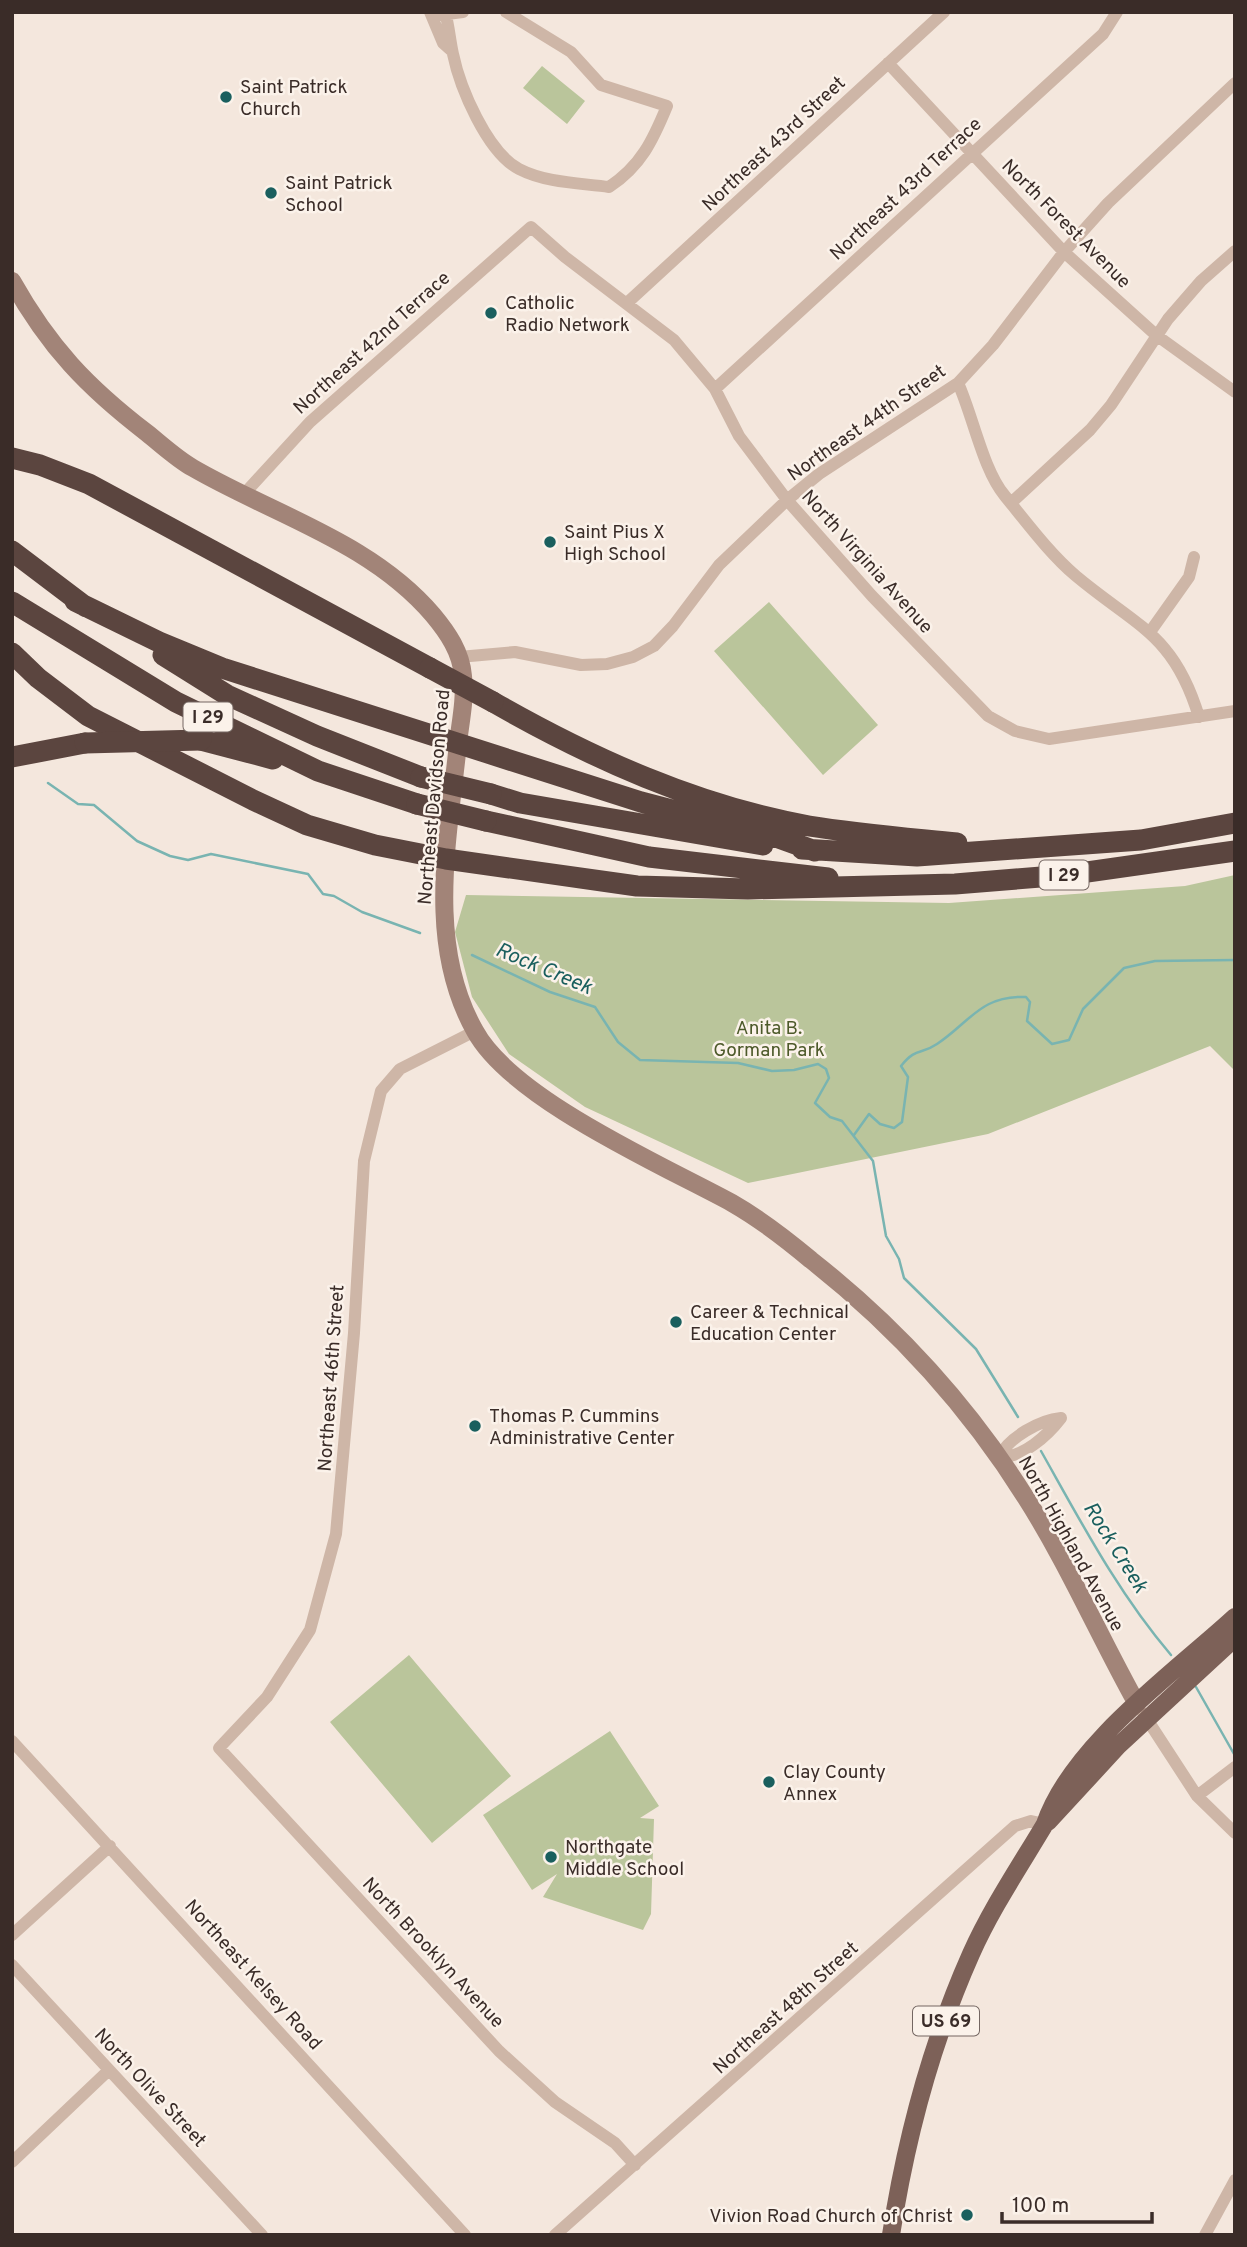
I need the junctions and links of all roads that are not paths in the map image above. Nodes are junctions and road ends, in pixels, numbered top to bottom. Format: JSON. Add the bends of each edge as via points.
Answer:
{"nodes":[{"id":1,"x":463,"y":12,"type":"edge"},
{"id":2,"x":506,"y":12,"type":"edge"},
{"id":3,"x":944,"y":12,"type":"edge"},
{"id":4,"x":1117,"y":12,"type":"edge"},
{"id":5,"x":445,"y":13,"type":"edge"},
{"id":6,"x":430,"y":14,"type":"edge"},
{"id":7,"x":452,"y":51,"type":"junction"},
{"id":8,"x":888,"y":63,"type":"junction"},
{"id":9,"x":1235,"y":83,"type":"edge"},
{"id":10,"x":971,"y":154,"type":"junction"},
{"id":11,"x":531,"y":227,"type":"joint"},
{"id":12,"x":1235,"y":251,"type":"edge"},
{"id":13,"x":1064,"y":252,"type":"junction"},
{"id":14,"x":12,"y":281,"type":"edge"},
{"id":15,"x":627,"y":303,"type":"junction"},
{"id":16,"x":1156,"y":335,"type":"junction"},
{"id":17,"x":958,"y":383,"type":"junction"},
{"id":18,"x":715,"y":389,"type":"junction"},
{"id":19,"x":1235,"y":392,"type":"edge"},
{"id":20,"x":12,"y":458,"type":"edge"},
{"id":21,"x":244,"y":494,"type":"junction"},
{"id":22,"x":788,"y":500,"type":"junction"},
{"id":23,"x":1011,"y":503,"type":"junction"},
{"id":24,"x":12,"y":551,"type":"edge"},
{"id":25,"x":1194,"y":557,"type":"dead end"},
{"id":26,"x":75,"y":601,"type":"junction"},
{"id":27,"x":12,"y":602,"type":"edge"},
{"id":28,"x":1150,"y":632,"type":"junction"},
{"id":29,"x":12,"y":653,"type":"edge"},
{"id":30,"x":459,"y":657,"type":"junction"},
{"id":31,"x":1235,"y":711,"type":"edge"},
{"id":32,"x":1199,"y":717,"type":"junction"},
{"id":33,"x":457,"y":745,"type":"junction"},
{"id":34,"x":12,"y":757,"type":"edge"},
{"id":35,"x":318,"y":771,"type":"junction"},
{"id":36,"x":1235,"y":823,"type":"edge"},
{"id":37,"x":1008,"y":849,"type":"junction"},
{"id":38,"x":815,"y":851,"type":"junction"},
{"id":39,"x":1235,"y":851,"type":"edge"},
{"id":40,"x":446,"y":859,"type":"junction"},
{"id":41,"x":893,"y":887,"type":"junction"},
{"id":42,"x":475,"y":1031,"type":"junction"},
{"id":43,"x":817,"y":1264,"type":"joint"},
{"id":44,"x":1235,"y":1617,"type":"edge"},
{"id":45,"x":1235,"y":1638,"type":"edge"},
{"id":46,"x":1141,"y":1711,"type":"junction"},
{"id":47,"x":12,"y":1741,"type":"edge"},
{"id":48,"x":219,"y":1748,"type":"joint"},
{"id":49,"x":1235,"y":1767,"type":"edge"},
{"id":50,"x":1197,"y":1796,"type":"junction"},
{"id":51,"x":1045,"y":1824,"type":"junction"},
{"id":52,"x":1235,"y":1833,"type":"edge"},
{"id":53,"x":110,"y":1846,"type":"junction"},
{"id":54,"x":12,"y":1935,"type":"edge"},
{"id":55,"x":12,"y":1965,"type":"edge"},
{"id":56,"x":109,"y":2070,"type":"junction"},
{"id":57,"x":12,"y":2162,"type":"edge"},
{"id":58,"x":635,"y":2165,"type":"junction"},
{"id":59,"x":1235,"y":2180,"type":"edge"},
{"id":60,"x":262,"y":2235,"type":"edge"},
{"id":61,"x":465,"y":2235,"type":"edge"},
{"id":62,"x":555,"y":2235,"type":"edge"},
{"id":63,"x":891,"y":2235,"type":"edge"},
{"id":64,"x":1205,"y":2235,"type":"edge"}],
"edges":[{"from":1,"to":5,"type":"street"},
{"from":2,"to":7,"type":"street","via":[[571,52],[601,85],[667,106],[642,159],[628,175],[609,187],[545,178],[517,168],[485,135]]},
{"from":3,"to":8,"type":"street","name":"Northeast 43rd Street"},
{"from":4,"to":10,"type":"street","name":"Northeast 43rd Terrace","via":[[1102,34]]},
{"from":5,"to":6,"type":"street"},
{"from":5,"to":7,"type":"street"},
{"from":6,"to":7,"type":"street","via":[[443,43]]},
{"from":8,"to":10,"type":"street","name":"North Forest Avenue"},
{"from":8,"to":15,"type":"street","name":"Northeast 43rd Street"},
{"from":9,"to":13,"type":"street","name":"Northeast 44th Street","via":[[1147,162]]},
{"from":10,"to":13,"type":"street","name":"North Forest Avenue"},
{"from":10,"to":18,"type":"street","name":"Northeast 43rd Terrace"},
{"from":11,"to":15,"type":"street","name":"North Virginia Avenue"},
{"from":11,"to":21,"type":"street","name":"Northeast 42nd Terrace","via":[[310,422]]},
{"from":12,"to":16,"type":"street","via":[[1184,300]]},
{"from":13,"to":16,"type":"street","name":"North Forest Avenue"},
{"from":13,"to":17,"type":"street","name":"Northeast 44th Street"},
{"from":14,"to":21,"type":"street","name":"Northeast Davidson Road","via":[[70,368],[190,467]]},
{"from":15,"to":18,"type":"street","name":"North Virginia Avenue","via":[[674,340]]},
{"from":16,"to":19,"type":"street","name":"North Forest Avenue"},
{"from":16,"to":23,"type":"street","via":[[1090,430]]},
{"from":17,"to":22,"type":"street","name":"Northeast 44th Street","via":[[818,474]]},
{"from":17,"to":23,"type":"street","via":[[982,449],[1002,494]]},
{"from":18,"to":22,"type":"street","name":"North Virginia Avenue","via":[[739,436]]},
{"from":20,"to":37,"type":"highway","bridge":true,"via":[[89,484],[600,758],[688,793],[808,826]]},
{"from":21,"to":30,"type":"street","name":"Northeast Davidson Road","via":[[347,546],[403,584],[432,614]]},
{"from":22,"to":30,"type":"street","name":"Northeast 44th Street","via":[[719,565],[663,638],[633,657],[594,665],[515,652]]},
{"from":22,"to":32,"type":"street","name":"North Virginia Avenue","via":[[975,706],[1015,731],[1049,738]]},
{"from":23,"to":28,"type":"street","via":[[1073,574]]},
{"from":24,"to":26,"type":"highway","number":"I 29"},
{"from":25,"to":28,"type":"street","via":[[1189,577]]},
{"from":26,"to":33,"type":"highway","via":[[222,668]]},
{"from":26,"to":38,"type":"highway","number":"I 29","bridge":true,"via":[[227,695],[421,777],[520,803],[733,842]]},
{"from":27,"to":35,"type":"highway","number":"I 29","via":[[176,702]]},
{"from":28,"to":32,"type":"street","via":[[1183,672]]},
{"from":29,"to":40,"type":"highway","via":[[88,716],[253,800],[307,825]]},
{"from":30,"to":33,"type":"street","name":"Northeast Davidson Road","via":[[463,717]]},
{"from":31,"to":32,"type":"street"},
{"from":33,"to":38,"type":"highway"},
{"from":33,"to":40,"type":"street","name":"Northeast Davidson Road"},
{"from":34,"to":35,"type":"highway","bridge":true,"via":[[85,743],[201,740]]},
{"from":35,"to":41,"type":"highway","number":"I 29","bridge":true,"via":[[418,804],[649,857]]},
{"from":36,"to":37,"type":"highway","number":"I 29","via":[[1140,840]]},
{"from":37,"to":38,"type":"highway","number":"I 29","via":[[917,856]]},
{"from":39,"to":41,"type":"highway","number":"I 29","via":[[1066,875]]},
{"from":40,"to":41,"type":"highway","via":[[637,886]]},
{"from":40,"to":42,"type":"street","name":"Northeast Davidson Road","via":[[445,934],[454,976]]},
{"from":42,"to":43,"type":"street","name":"Northeast Davidson Road","via":[[521,1082],[552,1104],[737,1206]]},
{"from":42,"to":48,"type":"street","name":"Northeast 46th Street","via":[[400,1069],[381,1091],[364,1161],[336,1534],[310,1630],[267,1697]]},
{"from":43,"to":46,"type":"street","name":"North Highland Avenue","via":[[897,1335],[999,1457],[1049,1538]]},
{"from":44,"to":46,"type":"main road","number":"US 69"},
{"from":45,"to":46,"type":"main road","number":"US 69"},
{"from":46,"to":50,"type":"street","name":"North Highland Avenue"},
{"from":46,"to":51,"type":"main road","number":"US 69"},
{"from":47,"to":53,"type":"street","name":"Northeast Kelsey Road"},
{"from":48,"to":58,"type":"street","name":"North Brooklyn Avenue","via":[[499,2051],[555,2102],[615,2143]]},
{"from":49,"to":50,"type":"street"},
{"from":50,"to":52,"type":"street","name":"North Highland Avenue"},
{"from":51,"to":58,"type":"street","name":"Northeast 48th Street","via":[[1031,1821],[1016,1826]]},
{"from":51,"to":63,"type":"main road","number":"US 69","via":[[971,1952],[920,2089]]},
{"from":53,"to":54,"type":"street"},
{"from":53,"to":61,"type":"street","name":"Northeast Kelsey Road"},
{"from":55,"to":56,"type":"street","name":"North Olive Street"},
{"from":56,"to":57,"type":"street"},
{"from":56,"to":60,"type":"street","name":"North Olive Street"},
{"from":58,"to":62,"type":"street","name":"Northeast 48th Street"},
{"from":59,"to":64,"type":"street"}]}
